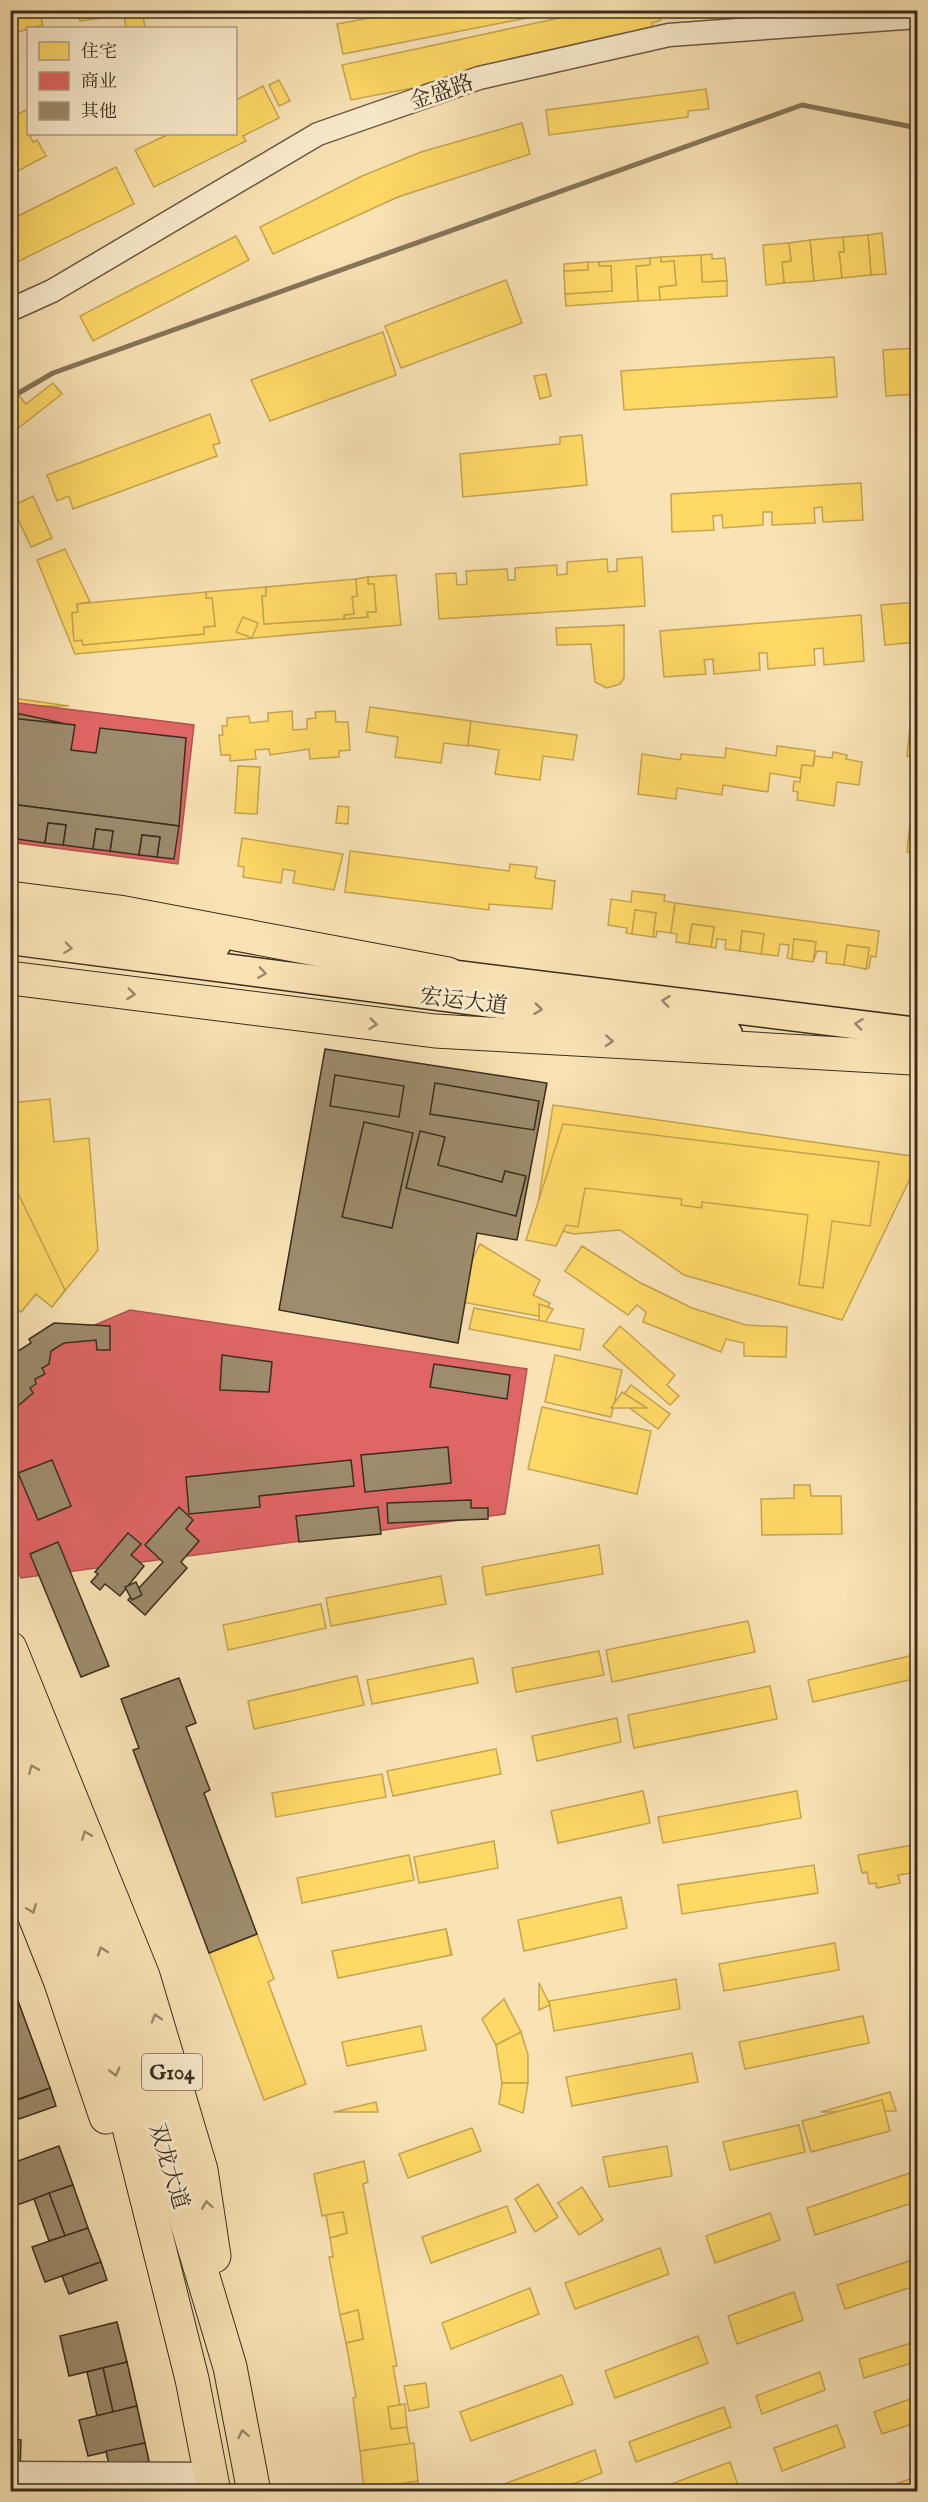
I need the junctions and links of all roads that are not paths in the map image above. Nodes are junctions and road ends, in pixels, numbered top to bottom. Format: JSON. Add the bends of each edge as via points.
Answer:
{"nodes":[{"id":1,"x":918,"y":17,"type":"edge"},
{"id":2,"x":10,"y":310,"type":"edge"},
{"id":3,"x":10,"y":898,"type":"edge"},
{"id":4,"x":10,"y":919,"type":"edge"},
{"id":5,"x":10,"y":940,"type":"edge"},
{"id":6,"x":448,"y":974,"type":"junction"},
{"id":7,"x":10,"y":978,"type":"edge"},
{"id":8,"x":916,"y":1049,"type":"edge"},
{"id":9,"x":10,"y":1648,"type":"edge"},
{"id":10,"x":10,"y":1714,"type":"edge"},
{"id":11,"x":10,"y":1781,"type":"edge"},
{"id":12,"x":10,"y":1854,"type":"edge"},
{"id":13,"x":111,"y":2011,"type":"junction"},
{"id":14,"x":230,"y":2367,"type":"junction"},
{"id":15,"x":192,"y":2379,"type":"junction"},
{"id":16,"x":10,"y":2474,"type":"edge"},
{"id":17,"x":213,"y":2483,"type":"edge"},
{"id":18,"x":254,"y":2492,"type":"edge"}],
"edges":[{"from":1,"to":2,"type":"street","name":"金盛路","via":[[669,35],[479,78],[318,134],[52,291]]},
{"from":3,"to":6,"type":"highway","via":[[119,912]]},
{"from":4,"to":6,"type":"main road","name":"宏运大道"},
{"from":5,"to":8,"type":"main road","name":"宏运大道","one_way":true},
{"from":8,"to":6,"type":"main road","name":"宏运大道","one_way":true},
{"from":7,"to":8,"type":"highway","one_way":true,"via":[[435,1031]]},
{"from":14,"to":9,"type":"highway","number":"G104","one_way":true,"via":[[201,2170],[143,1976]]},
{"from":13,"to":10,"type":"highway","name":"双龙大道","number":"G104","one_way":true,"via":[[71,1861]]},
{"from":11,"to":13,"type":"highway","name":"双龙大道","number":"G104"},
{"from":12,"to":15,"type":"highway","number":"G104","one_way":true,"via":[[60,1980]]},
{"from":13,"to":14,"type":"highway","name":"双龙大道","number":"G104"},
{"from":13,"to":15,"type":"highway","name":"双龙大道","number":"G104","one_way":true},
{"from":18,"to":14,"type":"highway","name":"双龙大道","number":"G104","one_way":true},
{"from":15,"to":17,"type":"highway","name":"双龙大道","number":"G104"},
{"from":16,"to":17,"type":"street"}]}
